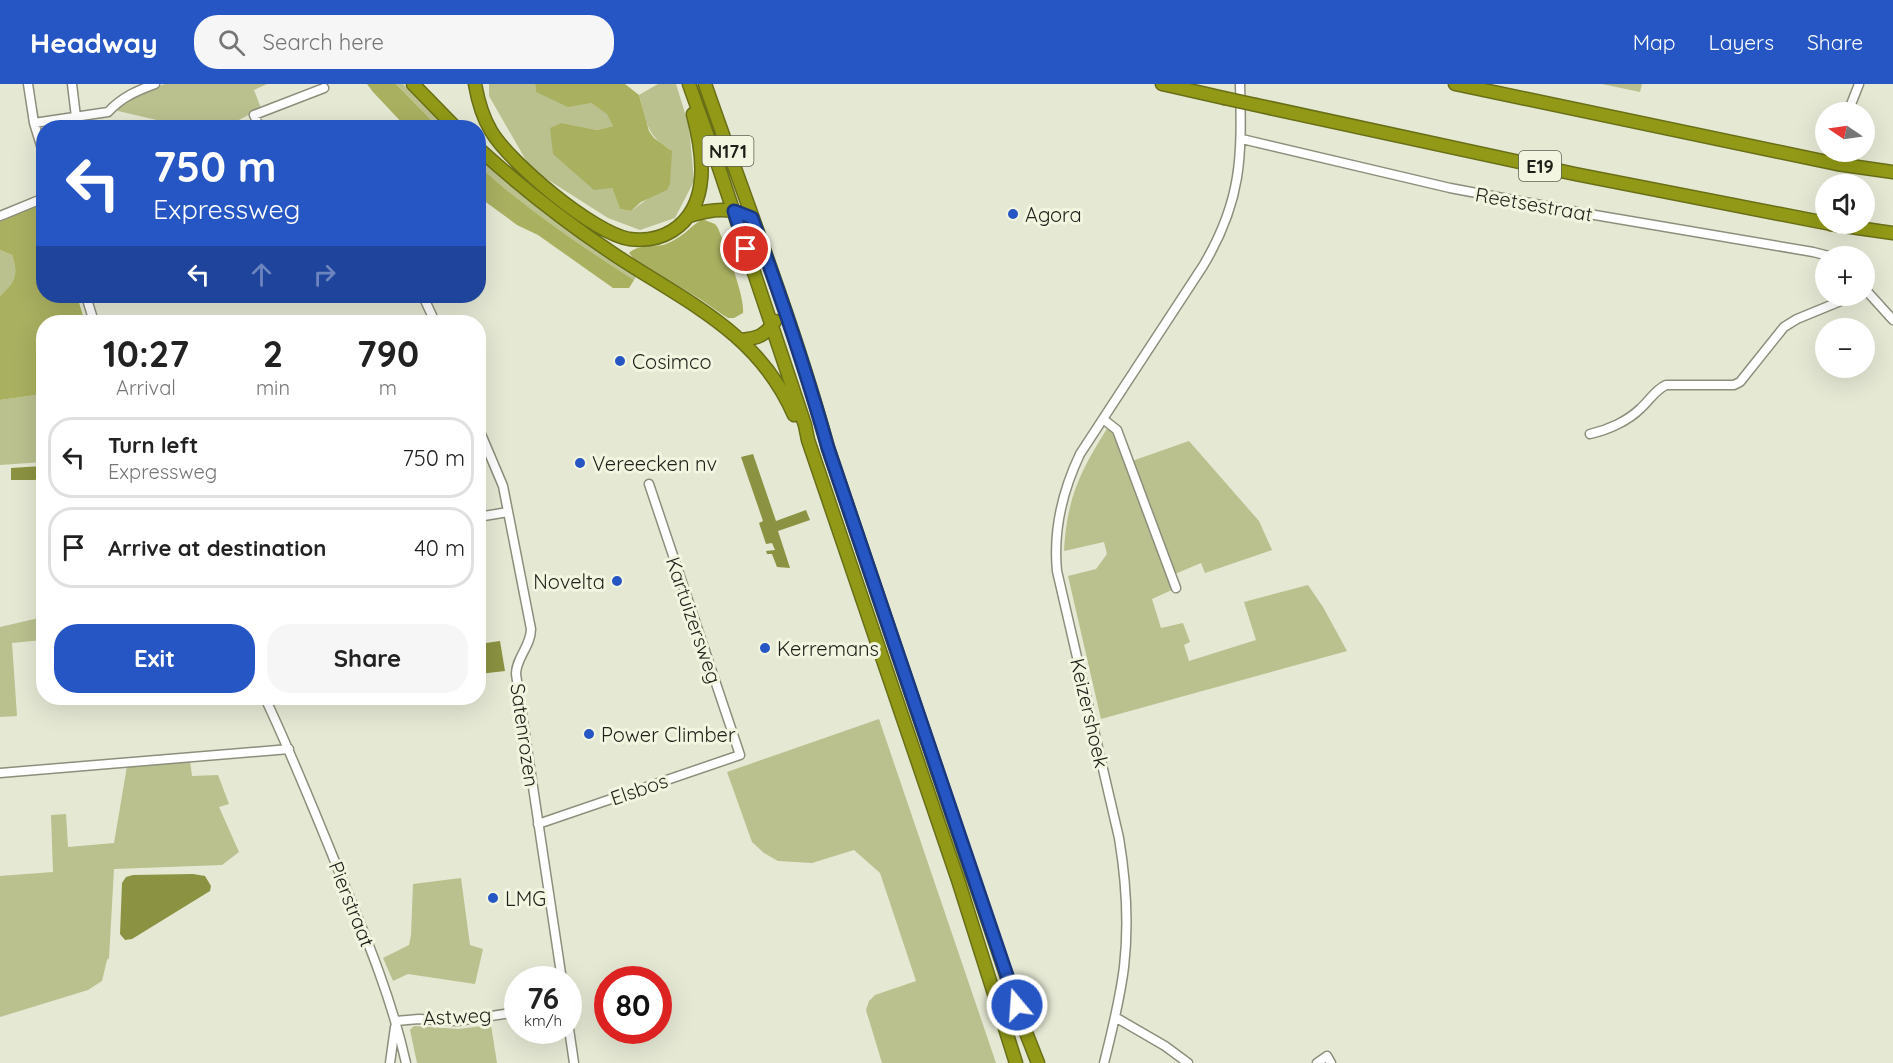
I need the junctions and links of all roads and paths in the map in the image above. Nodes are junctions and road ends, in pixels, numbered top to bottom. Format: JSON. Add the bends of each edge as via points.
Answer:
{"nodes":[{"id":1,"x":28,"y":84,"type":"edge"},
{"id":2,"x":72,"y":84,"type":"edge"},
{"id":3,"x":154,"y":84,"type":"edge"},
{"id":4,"x":413,"y":84,"type":"edge"},
{"id":5,"x":475,"y":84,"type":"edge"},
{"id":6,"x":687,"y":84,"type":"edge"},
{"id":7,"x":705,"y":84,"type":"edge"},
{"id":8,"x":1162,"y":84,"type":"edge"},
{"id":9,"x":1240,"y":84,"type":"edge"},
{"id":10,"x":1455,"y":84,"type":"edge"},
{"id":11,"x":1859,"y":84,"type":"edge"},
{"id":12,"x":324,"y":88,"type":"dead end"},
{"id":13,"x":1852,"y":102,"type":"edge"},
{"id":14,"x":76,"y":117,"type":"junction"},
{"id":15,"x":55,"y":120,"type":"edge"},
{"id":16,"x":256,"y":120,"type":"edge"},
{"id":17,"x":448,"y":120,"type":"edge"},
{"id":18,"x":485,"y":120,"type":"edge"},
{"id":19,"x":486,"y":121,"type":"edge"},
{"id":20,"x":34,"y":123,"type":"joint"},
{"id":21,"x":36,"y":129,"type":"edge"},
{"id":22,"x":1242,"y":139,"type":"junction"},
{"id":23,"x":486,"y":155,"type":"edge"},
{"id":24,"x":1893,"y":172,"type":"edge"},
{"id":25,"x":36,"y":201,"type":"edge"},
{"id":26,"x":734,"y":211,"type":"junction"},
{"id":27,"x":0,"y":216,"type":"edge"},
{"id":28,"x":689,"y":216,"type":"junction"},
{"id":29,"x":752,"y":218,"type":"junction"},
{"id":30,"x":1815,"y":220,"type":"edge"},
{"id":31,"x":1875,"y":230,"type":"edge"},
{"id":32,"x":1893,"y":233,"type":"edge"},
{"id":33,"x":1815,"y":252,"type":"edge"},
{"id":34,"x":1875,"y":300,"type":"edge"},
{"id":35,"x":782,"y":303,"type":"junction"},
{"id":36,"x":1829,"y":306,"type":"edge"},
{"id":37,"x":1893,"y":320,"type":"edge"},
{"id":38,"x":772,"y":326,"type":"junction"},
{"id":39,"x":741,"y":340,"type":"junction"},
{"id":40,"x":1103,"y":419,"type":"junction"},
{"id":41,"x":1590,"y":434,"type":"dead end"},
{"id":42,"x":808,"y":440,"type":"junction"},
{"id":43,"x":486,"y":445,"type":"edge"},
{"id":44,"x":649,"y":484,"type":"dead end"},
{"id":45,"x":508,"y":512,"type":"junction"},
{"id":46,"x":486,"y":516,"type":"edge"},
{"id":47,"x":1176,"y":588,"type":"dead end"},
{"id":48,"x":268,"y":705,"type":"edge"},
{"id":49,"x":289,"y":749,"type":"junction"},
{"id":50,"x":740,"y":755,"type":"joint"},
{"id":51,"x":0,"y":773,"type":"edge"},
{"id":52,"x":538,"y":824,"type":"junction"},
{"id":53,"x":560,"y":966,"type":"edge"},
{"id":54,"x":504,"y":1014,"type":"edge"},
{"id":55,"x":1115,"y":1017,"type":"junction"},
{"id":56,"x":396,"y":1021,"type":"junction"},
{"id":57,"x":571,"y":1044,"type":"edge"},
{"id":58,"x":390,"y":1063,"type":"edge"},
{"id":59,"x":406,"y":1063,"type":"edge"},
{"id":60,"x":574,"y":1063,"type":"edge"},
{"id":61,"x":1016,"y":1063,"type":"edge"},
{"id":62,"x":1038,"y":1063,"type":"edge"},
{"id":63,"x":1104,"y":1063,"type":"edge"},
{"id":64,"x":1188,"y":1063,"type":"edge"},
{"id":65,"x":1317,"y":1063,"type":"edge"},
{"id":66,"x":1331,"y":1063,"type":"edge"}],
"edges":[{"from":1,"to":20,"type":"street"},
{"from":2,"to":14,"type":"street"},
{"from":3,"to":14,"type":"street","via":[[133,92],[108,112]]},
{"from":4,"to":17,"type":"highway"},
{"from":5,"to":18,"type":"highway"},
{"from":6,"to":26,"type":"highway","number":"N171"},
{"from":6,"to":28,"type":"highway","via":[[702,157],[701,183]]},
{"from":7,"to":29,"type":"highway","number":"N171"},
{"from":8,"to":30,"type":"highway","number":"E19","bridge":true,"via":[[1575,174]]},
{"from":9,"to":22,"type":"street","name":"Keizershoek"},
{"from":10,"to":24,"type":"highway","via":[[1837,164]]},
{"from":11,"to":13,"type":"street"},
{"from":12,"to":16,"type":"street","via":[[254,115]]},
{"from":14,"to":15,"type":"street"},
{"from":19,"to":28,"type":"highway","via":[[522,168],[606,231],[629,239],[650,240],[680,226]]},
{"from":20,"to":21,"type":"street"},
{"from":22,"to":33,"type":"street","name":"Reetsestraat","via":[[1450,188]]},
{"from":22,"to":40,"type":"street","name":"Keizershoek","via":[[1235,195],[1220,236]]},
{"from":23,"to":39,"type":"highway","via":[[555,213]]},
{"from":25,"to":27,"type":"street"},
{"from":26,"to":28,"type":"highway"},
{"from":26,"to":29,"type":"highway"},
{"from":26,"to":38,"type":"highway","number":"N171"},
{"from":29,"to":35,"type":"highway","number":"N171"},
{"from":31,"to":32,"type":"highway","number":"E19"},
{"from":34,"to":37,"type":"street"},
{"from":35,"to":38,"type":"highway"},
{"from":35,"to":62,"type":"highway","number":"N171"},
{"from":36,"to":41,"type":"street","via":[[1784,327],[1740,382],[1666,385],[1633,415]]},
{"from":38,"to":39,"type":"highway","via":[[757,338]]},
{"from":38,"to":42,"type":"highway","number":"N171"},
{"from":39,"to":42,"type":"highway","via":[[785,393]]},
{"from":40,"to":47,"type":"street","via":[[1117,430]]},
{"from":40,"to":55,"type":"street","name":"Keizershoek","via":[[1072,471],[1061,505],[1055,548],[1122,857],[1126,941]]},
{"from":42,"to":61,"type":"highway","number":"N171"},
{"from":43,"to":45,"type":"street","name":"Satenrozen","via":[[502,481]]},
{"from":44,"to":50,"type":"street","name":"Kartuizersweg"},
{"from":45,"to":46,"type":"street"},
{"from":45,"to":52,"type":"street","name":"Satenrozen","via":[[531,629],[516,671]]},
{"from":48,"to":49,"type":"street","name":"Pierstraat"},
{"from":49,"to":51,"type":"street"},
{"from":49,"to":56,"type":"street","name":"Pierstraat"},
{"from":50,"to":52,"type":"street","name":"Elsbos"},
{"from":52,"to":53,"type":"street","name":"Satenrozen"},
{"from":54,"to":56,"type":"street","name":"Astweg","via":[[457,1021]]},
{"from":55,"to":63,"type":"street","name":"Keizershoek"},
{"from":55,"to":64,"type":"street"},
{"from":56,"to":58,"type":"street"},
{"from":56,"to":59,"type":"street","name":"Pierstraat"},
{"from":57,"to":60,"type":"street"},
{"from":65,"to":66,"type":"street","via":[[1327,1056]]}]}
